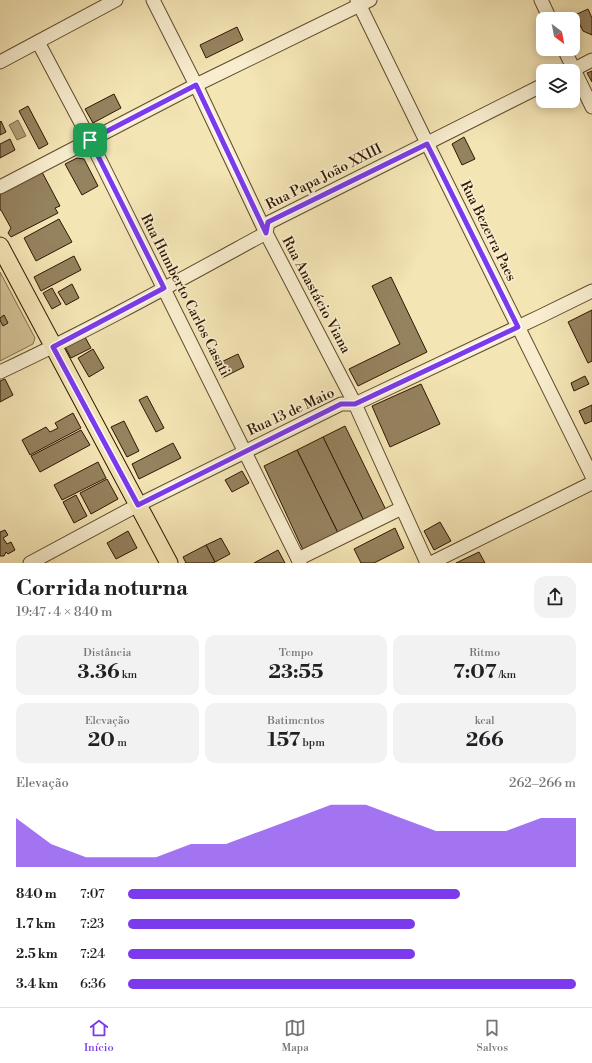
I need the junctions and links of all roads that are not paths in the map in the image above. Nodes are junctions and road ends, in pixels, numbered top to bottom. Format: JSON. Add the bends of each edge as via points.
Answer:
{"nodes":[{"id":1,"x":116,"y":0,"type":"edge"},
{"id":2,"x":153,"y":0,"type":"edge"},
{"id":3,"x":541,"y":0,"type":"edge"},
{"id":4,"x":362,"y":2,"type":"edge"},
{"id":5,"x":547,"y":12,"type":"edge"},
{"id":6,"x":38,"y":42,"type":"junction"},
{"id":7,"x":592,"y":60,"type":"edge"},
{"id":8,"x":0,"y":62,"type":"edge"},
{"id":9,"x":580,"y":66,"type":"edge"},
{"id":10,"x":196,"y":85,"type":"junction"},
{"id":11,"x":580,"y":85,"type":"edge"},
{"id":12,"x":536,"y":89,"type":"edge"},
{"id":13,"x":592,"y":107,"type":"edge"},
{"id":14,"x":90,"y":140,"type":"junction"},
{"id":15,"x":427,"y":144,"type":"junction"},
{"id":16,"x":0,"y":187,"type":"edge"},
{"id":17,"x":266,"y":233,"type":"junction"},
{"id":18,"x":0,"y":246,"type":"edge"},
{"id":19,"x":164,"y":288,"type":"junction"},
{"id":20,"x":592,"y":291,"type":"edge"},
{"id":21,"x":518,"y":327,"type":"junction"},
{"id":22,"x":53,"y":347,"type":"junction"},
{"id":23,"x":0,"y":372,"type":"edge"},
{"id":24,"x":355,"y":404,"type":"junction"},
{"id":25,"x":245,"y":452,"type":"junction"},
{"id":26,"x":592,"y":476,"type":"edge"},
{"id":27,"x":592,"y":483,"type":"edge"},
{"id":28,"x":138,"y":505,"type":"junction"},
{"id":29,"x":402,"y":508,"type":"junction"},
{"id":30,"x":299,"y":561,"type":"edge"},
{"id":31,"x":30,"y":563,"type":"edge"},
{"id":32,"x":169,"y":563,"type":"edge"},
{"id":33,"x":427,"y":563,"type":"edge"},
{"id":34,"x":431,"y":563,"type":"edge"}],
"edges":[{"from":1,"to":6,"type":"street"},
{"from":2,"to":10,"type":"street","name":"Rua Anastácio Viana"},
{"from":3,"to":5,"type":"street"},
{"from":4,"to":10,"type":"street"},
{"from":4,"to":15,"type":"street","name":"Rua Bezerra Paes"},
{"from":6,"to":8,"type":"street"},
{"from":6,"to":14,"type":"street","name":"Rua Humberto Carlos Casati"},
{"from":7,"to":9,"type":"street"},
{"from":10,"to":14,"type":"street"},
{"from":10,"to":17,"type":"street","name":"Rua Anastácio Viana"},
{"from":11,"to":13,"type":"street"},
{"from":12,"to":15,"type":"street","name":"Rua Papa João XXIII"},
{"from":14,"to":16,"type":"street"},
{"from":14,"to":19,"type":"street","name":"Rua Humberto Carlos Casati"},
{"from":15,"to":17,"type":"street","name":"Rua Papa João XXIII","via":[[268,222]]},
{"from":15,"to":21,"type":"street","name":"Rua Bezerra Paes"},
{"from":17,"to":19,"type":"street","name":"Rua Papa João XXIII"},
{"from":17,"to":24,"type":"street","name":"Rua Anastácio Viana"},
{"from":18,"to":22,"type":"main road"},
{"from":19,"to":22,"type":"street","name":"Rua Papa João XXIII"},
{"from":19,"to":25,"type":"street","name":"Rua Humberto Carlos Casati"},
{"from":20,"to":21,"type":"street","name":"Rua 13 de Maio"},
{"from":21,"to":24,"type":"street","name":"Rua 13 de Maio"},
{"from":21,"to":26,"type":"street","name":"Rua Bezerra Paes"},
{"from":22,"to":23,"type":"street","name":"Rua Papa João XXIII"},
{"from":22,"to":28,"type":"main road"},
{"from":24,"to":25,"type":"street","name":"Rua 13 de Maio","via":[[341,404]]},
{"from":24,"to":29,"type":"street","name":"Rua Anastácio Viana"},
{"from":25,"to":28,"type":"street","name":"Rua 13 de Maio"},
{"from":25,"to":30,"type":"street","name":"Rua Humberto Carlos Casati"},
{"from":27,"to":34,"type":"street"},
{"from":28,"to":31,"type":"street","name":"Rua 13 de Maio"},
{"from":28,"to":32,"type":"main road"},
{"from":29,"to":30,"type":"street"},
{"from":29,"to":33,"type":"street","name":"Rua Anastácio Viana"}]}
